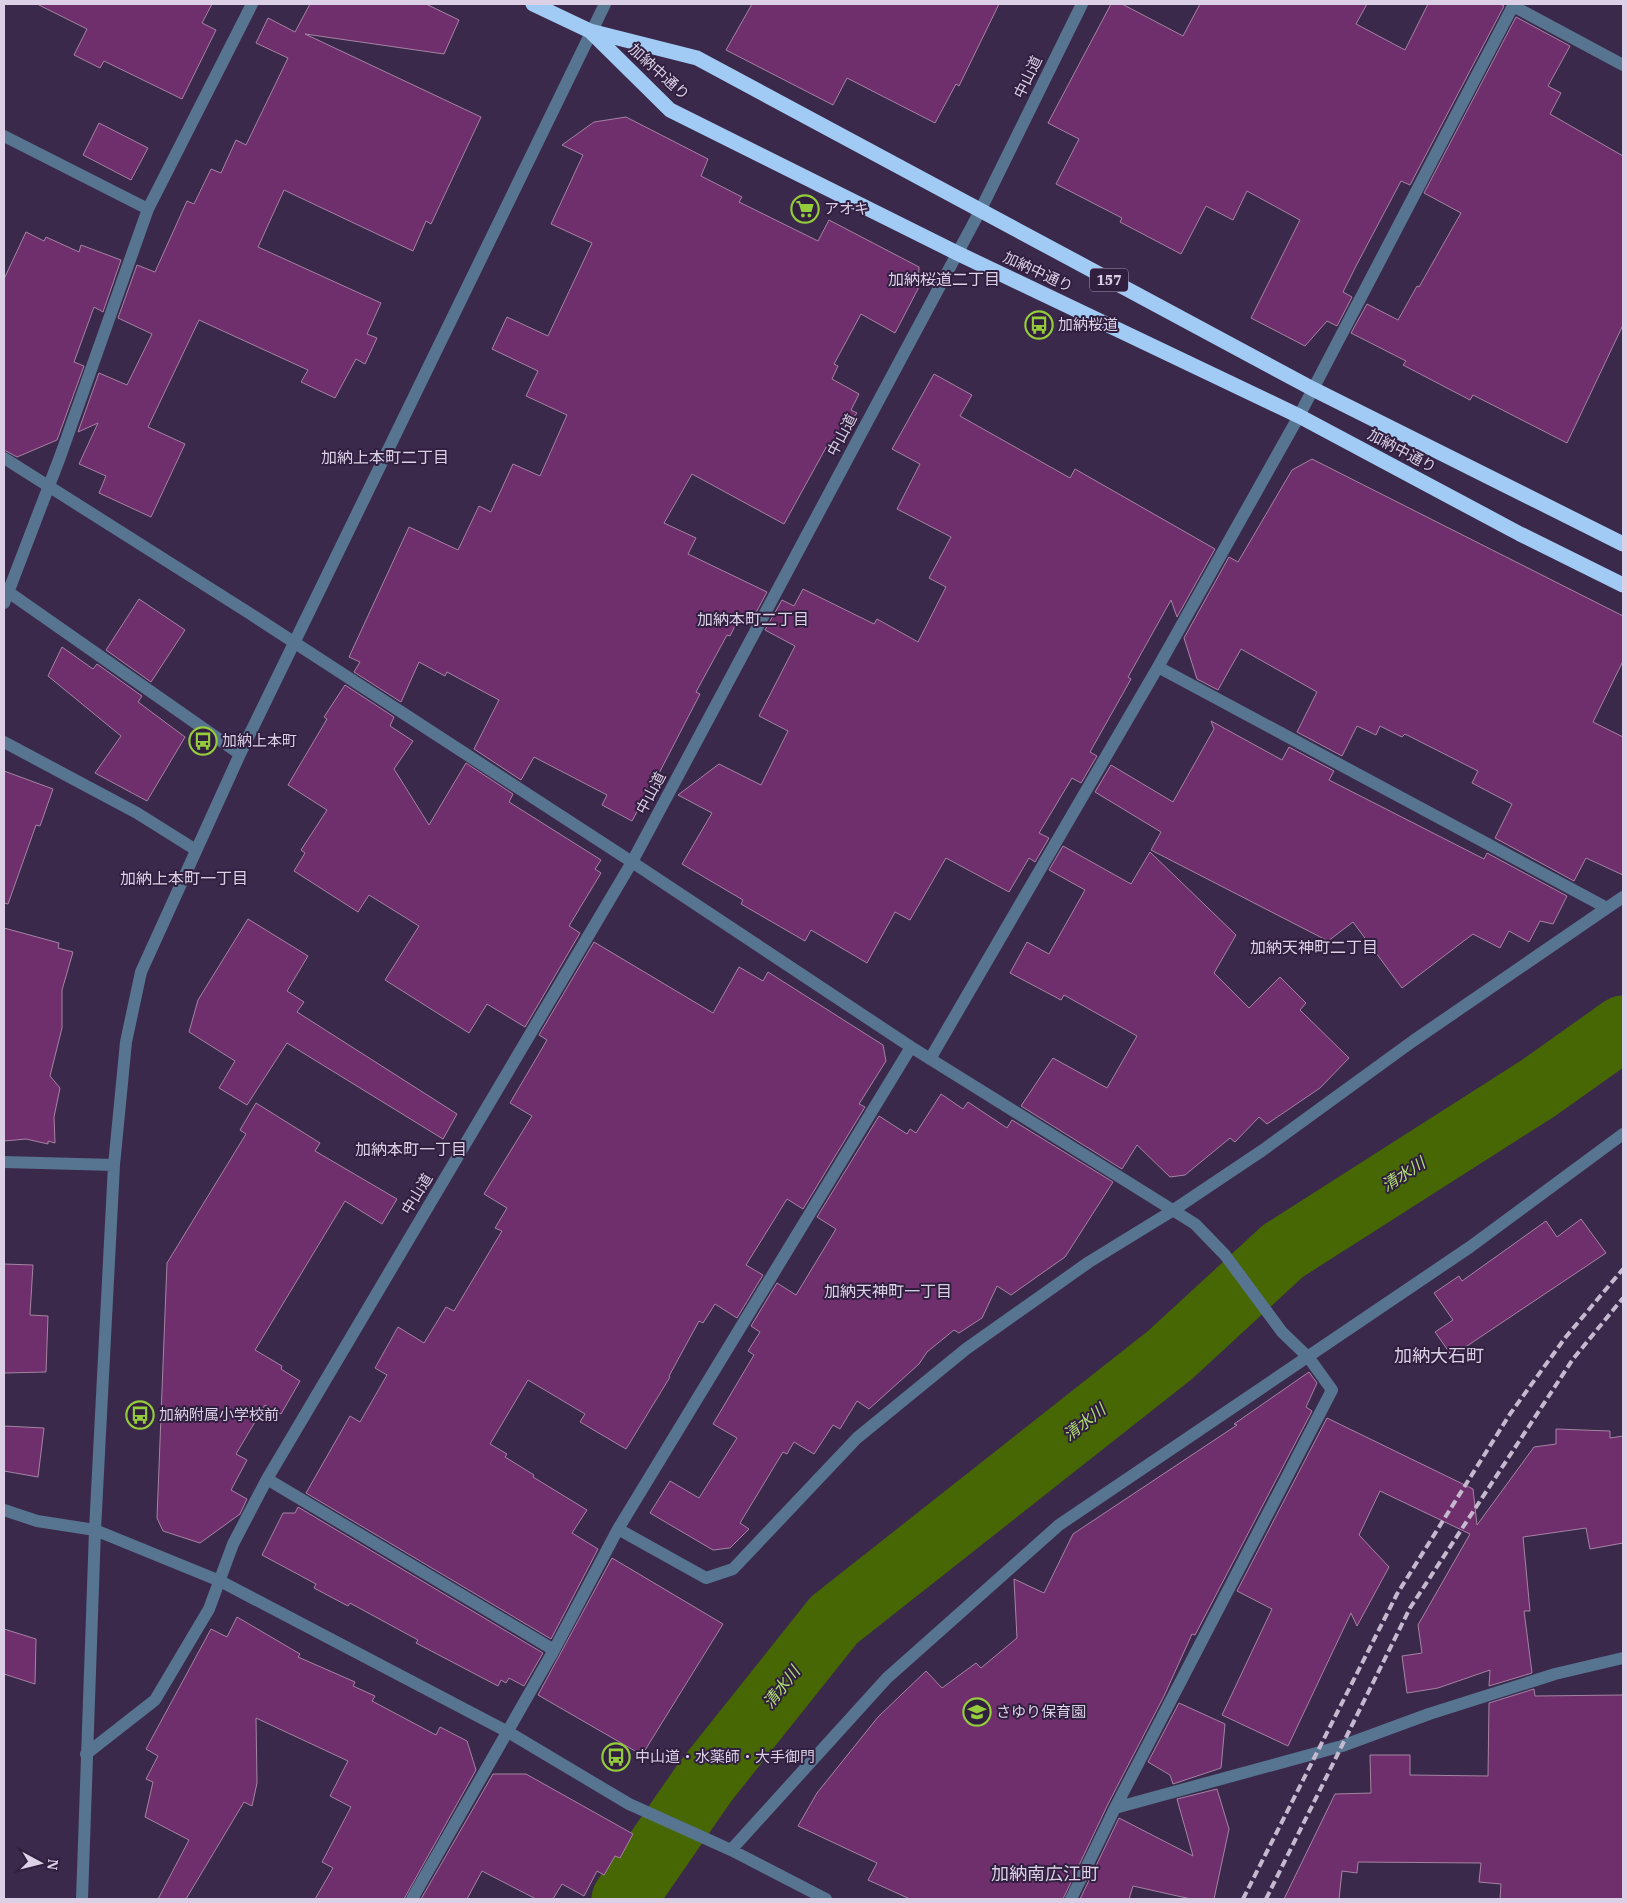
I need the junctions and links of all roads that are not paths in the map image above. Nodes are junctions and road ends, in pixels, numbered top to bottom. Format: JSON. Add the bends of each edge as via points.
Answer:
{"nodes":[{"id":1,"x":252,"y":4,"type":"edge"},
{"id":2,"x":534,"y":4,"type":"edge"},
{"id":3,"x":605,"y":4,"type":"edge"},
{"id":4,"x":1082,"y":4,"type":"edge"},
{"id":5,"x":1514,"y":5,"type":"edge"},
{"id":6,"x":590,"y":31,"type":"junction"},
{"id":7,"x":1623,"y":65,"type":"edge"},
{"id":8,"x":4,"y":136,"type":"edge"},
{"id":9,"x":148,"y":209,"type":"junction"},
{"id":10,"x":980,"y":211,"type":"junction"},
{"id":11,"x":957,"y":253,"type":"junction"},
{"id":12,"x":1313,"y":389,"type":"junction"},
{"id":13,"x":1300,"y":416,"type":"junction"},
{"id":14,"x":4,"y":458,"type":"edge"},
{"id":15,"x":49,"y":486,"type":"junction"},
{"id":16,"x":1623,"y":544,"type":"edge"},
{"id":17,"x":1623,"y":585,"type":"edge"},
{"id":18,"x":5,"y":595,"type":"edge"},
{"id":19,"x":294,"y":644,"type":"junction"},
{"id":20,"x":1158,"y":667,"type":"junction"},
{"id":21,"x":4,"y":742,"type":"edge"},
{"id":22,"x":240,"y":754,"type":"junction"},
{"id":23,"x":196,"y":850,"type":"junction"},
{"id":24,"x":632,"y":862,"type":"junction"},
{"id":25,"x":1623,"y":898,"type":"edge"},
{"id":26,"x":1607,"y":908,"type":"junction"},
{"id":27,"x":911,"y":1047,"type":"junction"},
{"id":28,"x":930,"y":1059,"type":"junction"},
{"id":29,"x":1623,"y":1134,"type":"edge"},
{"id":30,"x":4,"y":1162,"type":"edge"},
{"id":31,"x":114,"y":1165,"type":"junction"},
{"id":32,"x":1172,"y":1211,"type":"junction"},
{"id":33,"x":1309,"y":1358,"type":"junction"},
{"id":34,"x":267,"y":1479,"type":"junction"},
{"id":35,"x":4,"y":1510,"type":"edge"},
{"id":36,"x":618,"y":1529,"type":"junction"},
{"id":37,"x":95,"y":1530,"type":"junction"},
{"id":38,"x":220,"y":1581,"type":"junction"},
{"id":39,"x":554,"y":1650,"type":"junction"},
{"id":40,"x":1623,"y":1658,"type":"edge"},
{"id":41,"x":508,"y":1732,"type":"junction"},
{"id":42,"x":86,"y":1754,"type":"junction"},
{"id":43,"x":1115,"y":1808,"type":"junction"},
{"id":44,"x":731,"y":1850,"type":"junction"},
{"id":45,"x":82,"y":1899,"type":"edge"},
{"id":46,"x":412,"y":1899,"type":"edge"},
{"id":47,"x":826,"y":1899,"type":"edge"},
{"id":48,"x":1071,"y":1899,"type":"edge"}],
"edges":[{"from":1,"to":9,"type":"street"},
{"from":2,"to":6,"type":"highway","name":"加納中通り","number":"157"},
{"from":3,"to":6,"type":"street"},
{"from":4,"to":10,"type":"street","name":"中山道"},
{"from":5,"to":7,"type":"street"},
{"from":5,"to":12,"type":"street"},
{"from":6,"to":10,"type":"highway","name":"加納中通り","number":"157","via":[[698,58]]},
{"from":6,"to":11,"type":"highway","name":"加納中通り","number":"157","via":[[670,110]]},
{"from":6,"to":19,"type":"street"},
{"from":8,"to":9,"type":"street"},
{"from":9,"to":15,"type":"street"},
{"from":10,"to":11,"type":"street","name":"中山道"},
{"from":10,"to":12,"type":"highway","name":"加納中通り","number":"157"},
{"from":11,"to":13,"type":"highway","name":"加納中通り","number":"157"},
{"from":11,"to":24,"type":"street","name":"中山道"},
{"from":12,"to":13,"type":"street"},
{"from":12,"to":16,"type":"highway","name":"加納中通り","number":"157"},
{"from":13,"to":17,"type":"highway","name":"加納中通り","number":"157","via":[[1520,534]]},
{"from":13,"to":20,"type":"street"},
{"from":14,"to":15,"type":"street"},
{"from":15,"to":18,"type":"street"},
{"from":15,"to":19,"type":"street"},
{"from":18,"to":22,"type":"street"},
{"from":19,"to":22,"type":"street"},
{"from":19,"to":24,"type":"street"},
{"from":20,"to":26,"type":"street"},
{"from":20,"to":28,"type":"street"},
{"from":21,"to":23,"type":"street","via":[[137,813]]},
{"from":22,"to":23,"type":"street"},
{"from":23,"to":31,"type":"street","via":[[142,972],[126,1042]]},
{"from":24,"to":27,"type":"street"},
{"from":24,"to":34,"type":"street","name":"中山道"},
{"from":25,"to":26,"type":"street"},
{"from":26,"to":32,"type":"street"},
{"from":27,"to":28,"type":"street"},
{"from":27,"to":36,"type":"street"},
{"from":28,"to":32,"type":"street"},
{"from":29,"to":33,"type":"street","via":[[1470,1247]]},
{"from":30,"to":31,"type":"street"},
{"from":31,"to":37,"type":"street"},
{"from":32,"to":33,"type":"street","via":[[1195,1224],[1225,1256],[1282,1332]]},
{"from":32,"to":36,"type":"street","via":[[1089,1262],[966,1350],[857,1438],[733,1569],[706,1578]]},
{"from":33,"to":43,"type":"street","via":[[1332,1390]]},
{"from":33,"to":44,"type":"street","via":[[1059,1525],[887,1678]]},
{"from":34,"to":38,"type":"street","name":"中山道","via":[[233,1544]]},
{"from":34,"to":39,"type":"street"},
{"from":35,"to":37,"type":"street","via":[[37,1521]]},
{"from":36,"to":39,"type":"street"},
{"from":37,"to":38,"type":"street"},
{"from":37,"to":42,"type":"street"},
{"from":38,"to":41,"type":"street"},
{"from":38,"to":42,"type":"street","name":"中山道","via":[[209,1609],[155,1700]]},
{"from":39,"to":41,"type":"street"},
{"from":40,"to":43,"type":"street","via":[[1546,1677],[1342,1746]]},
{"from":41,"to":44,"type":"street","via":[[632,1805]]},
{"from":41,"to":46,"type":"street"},
{"from":42,"to":45,"type":"street"},
{"from":43,"to":48,"type":"street"},
{"from":44,"to":47,"type":"street"}]}
